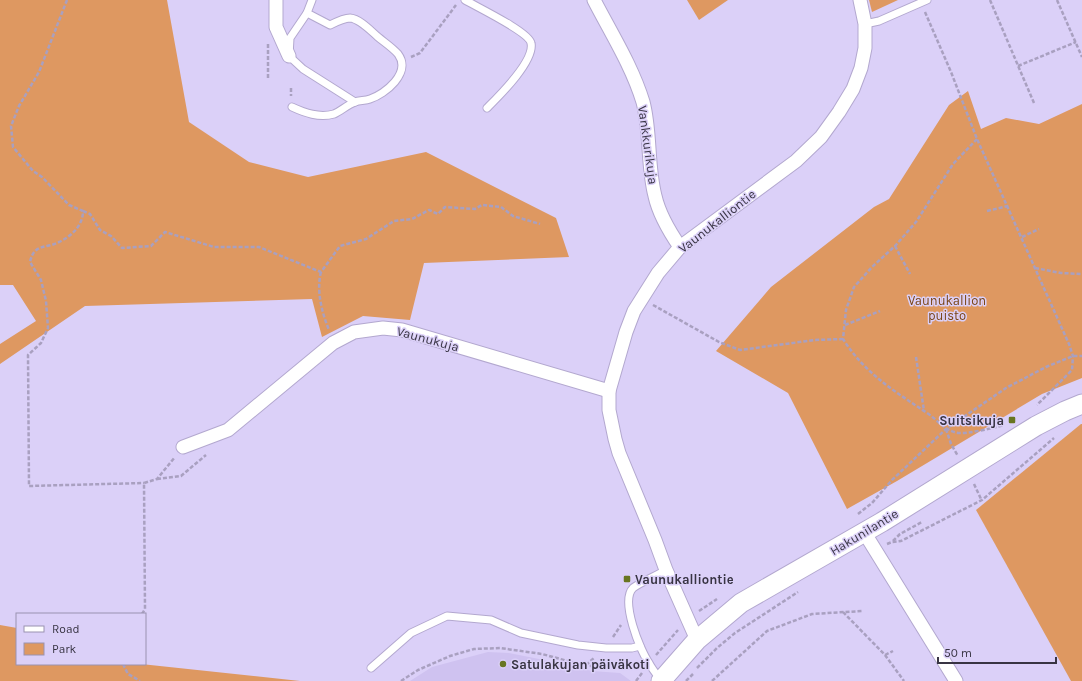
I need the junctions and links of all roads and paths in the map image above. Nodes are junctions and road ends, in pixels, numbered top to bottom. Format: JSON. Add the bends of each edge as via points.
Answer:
{"nodes":[{"id":1,"x":67,"y":0,"type":"edge"},
{"id":2,"x":276,"y":0,"type":"edge"},
{"id":3,"x":312,"y":0,"type":"edge"},
{"id":4,"x":459,"y":0,"type":"edge"},
{"id":5,"x":465,"y":0,"type":"edge"},
{"id":6,"x":594,"y":0,"type":"edge"},
{"id":7,"x":860,"y":0,"type":"edge"},
{"id":8,"x":990,"y":0,"type":"edge"},
{"id":9,"x":1057,"y":0,"type":"edge"},
{"id":10,"x":925,"y":1,"type":"edge"},
{"id":11,"x":307,"y":13,"type":"junction"},
{"id":12,"x":865,"y":24,"type":"junction"},
{"id":13,"x":1076,"y":42,"type":"junction"},
{"id":14,"x":289,"y":56,"type":"junction"},
{"id":15,"x":1082,"y":57,"type":"edge"},
{"id":16,"x":402,"y":62,"type":"junction"},
{"id":17,"x":1018,"y":66,"type":"junction"},
{"id":18,"x":355,"y":102,"type":"junction"},
{"id":19,"x":1034,"y":103,"type":"dead end"},
{"id":20,"x":292,"y":107,"type":"dead end"},
{"id":21,"x":487,"y":108,"type":"dead end"},
{"id":22,"x":977,"y":138,"type":"junction"},
{"id":23,"x":1008,"y":206,"type":"junction"},
{"id":24,"x":83,"y":211,"type":"junction"},
{"id":25,"x":987,"y":211,"type":"dead end"},
{"id":26,"x":540,"y":224,"type":"dead end"},
{"id":27,"x":1039,"y":229,"type":"dead end"},
{"id":28,"x":1022,"y":237,"type":"junction"},
{"id":29,"x":895,"y":246,"type":"junction"},
{"id":30,"x":680,"y":248,"type":"junction"},
{"id":31,"x":1035,"y":267,"type":"junction"},
{"id":32,"x":321,"y":272,"type":"junction"},
{"id":33,"x":910,"y":274,"type":"dead end"},
{"id":34,"x":1082,"y":274,"type":"edge"},
{"id":35,"x":641,"y":299,"type":"junction"},
{"id":36,"x":880,"y":311,"type":"dead end"},
{"id":37,"x":845,"y":325,"type":"junction"},
{"id":38,"x":843,"y":339,"type":"junction"},
{"id":39,"x":333,"y":343,"type":"junction"},
{"id":40,"x":1073,"y":356,"type":"junction"},
{"id":41,"x":1082,"y":356,"type":"edge"},
{"id":42,"x":916,"y":357,"type":"dead end"},
{"id":43,"x":609,"y":391,"type":"junction"},
{"id":44,"x":1082,"y":404,"type":"edge"},
{"id":45,"x":1037,"y":405,"type":"dead end"},
{"id":46,"x":925,"y":412,"type":"junction"},
{"id":47,"x":1004,"y":425,"type":"dead end"},
{"id":48,"x":946,"y":429,"type":"junction"},
{"id":49,"x":183,"y":447,"type":"joint"},
{"id":50,"x":211,"y":451,"type":"dead end"},
{"id":51,"x":959,"y":457,"type":"dead end"},
{"id":52,"x":157,"y":479,"type":"junction"},
{"id":53,"x":972,"y":480,"type":"dead end"},
{"id":54,"x":144,"y":484,"type":"junction"},
{"id":55,"x":982,"y":500,"type":"dead end"},
{"id":56,"x":922,"y":522,"type":"dead end"},
{"id":57,"x":859,"y":525,"type":"junction"},
{"id":58,"x":892,"y":542,"type":"dead end"},
{"id":59,"x":666,"y":570,"type":"junction"},
{"id":60,"x":722,"y":596,"type":"dead end"},
{"id":61,"x":862,"y":611,"type":"dead end"},
{"id":62,"x":843,"y":612,"type":"junction"},
{"id":63,"x":143,"y":613,"type":"edge"},
{"id":64,"x":688,"y":620,"type":"junction"},
{"id":65,"x":697,"y":640,"type":"junction"},
{"id":66,"x":640,"y":646,"type":"junction"},
{"id":67,"x":893,"y":650,"type":"dead end"},
{"id":68,"x":885,"y":655,"type":"junction"},
{"id":69,"x":649,"y":664,"type":"junction"},
{"id":70,"x":124,"y":665,"type":"edge"},
{"id":71,"x":635,"y":665,"type":"dead end"},
{"id":72,"x":371,"y":668,"type":"dead end"},
{"id":73,"x":140,"y":681,"type":"edge"},
{"id":74,"x":401,"y":681,"type":"edge"},
{"id":75,"x":636,"y":681,"type":"edge"},
{"id":76,"x":661,"y":681,"type":"edge"},
{"id":77,"x":712,"y":681,"type":"edge"},
{"id":78,"x":904,"y":681,"type":"edge"},
{"id":79,"x":956,"y":681,"type":"edge"}],
"edges":[{"from":1,"to":24,"type":"path","via":[[39,72],[19,106],[11,126],[13,147],[33,171],[69,205]]},
{"from":2,"to":14,"type":"street","via":[[276,27]]},
{"from":3,"to":11,"type":"lane"},
{"from":4,"to":16,"type":"path","via":[[420,53]]},
{"from":5,"to":21,"type":"lane","via":[[514,27],[527,36],[531,43],[531,52],[521,71]]},
{"from":6,"to":30,"type":"street","name":"Vankkurikuja","via":[[633,75],[639,92],[646,116],[654,195],[662,217]]},
{"from":7,"to":12,"type":"street","name":"Vaunukalliontie"},
{"from":8,"to":17,"type":"path"},
{"from":9,"to":13,"type":"path"},
{"from":10,"to":12,"type":"lane","via":[[879,21]]},
{"from":10,"to":22,"type":"path","via":[[925,13]]},
{"from":11,"to":14,"type":"lane","via":[[290,38]]},
{"from":11,"to":16,"type":"lane","via":[[330,25],[349,18],[356,20],[398,54]]},
{"from":12,"to":30,"type":"street","name":"Vaunukalliontie","via":[[865,48],[853,89],[821,137],[796,161]]},
{"from":13,"to":15,"type":"path"},
{"from":13,"to":17,"type":"path"},
{"from":14,"to":18,"type":"lane","via":[[303,69]]},
{"from":16,"to":18,"type":"lane","via":[[400,73],[392,86],[368,100]]},
{"from":17,"to":19,"type":"path"},
{"from":18,"to":20,"type":"lane","via":[[333,114],[315,115]]},
{"from":22,"to":23,"type":"path"},
{"from":22,"to":29,"type":"path","via":[[953,164],[916,222]]},
{"from":23,"to":25,"type":"path"},
{"from":23,"to":28,"type":"path"},
{"from":24,"to":32,"type":"path","via":[[90,214],[100,230],[111,236],[122,248],[151,246],[165,232],[214,247],[259,247]]},
{"from":24,"to":54,"type":"path","via":[[83,219],[76,230],[59,243],[40,247],[32,254],[30,262],[41,280],[48,328],[41,343],[28,354],[29,486]]},
{"from":26,"to":32,"type":"path","via":[[513,216],[501,207],[445,207],[438,214],[429,210],[412,218],[394,221],[366,238],[340,246]]},
{"from":27,"to":28,"type":"path"},
{"from":28,"to":31,"type":"path"},
{"from":29,"to":33,"type":"path"},
{"from":29,"to":37,"type":"path","via":[[854,287],[846,310]]},
{"from":30,"to":35,"type":"street","name":"Vaunukalliontie"},
{"from":31,"to":34,"type":"path","via":[[1061,273]]},
{"from":31,"to":40,"type":"path"},
{"from":32,"to":39,"type":"path","via":[[319,281],[323,315]]},
{"from":35,"to":38,"type":"path","via":[[719,342],[740,350]]},
{"from":35,"to":43,"type":"street","name":"Vaunukalliontie","via":[[626,332]]},
{"from":36,"to":37,"type":"path"},
{"from":37,"to":38,"type":"path"},
{"from":38,"to":46,"type":"path","via":[[860,362],[898,395]]},
{"from":39,"to":43,"type":"street","name":"Vaunukuja","via":[[354,332],[383,328],[402,330]]},
{"from":39,"to":49,"type":"street","name":"Vaunukuja","via":[[228,430]]},
{"from":40,"to":41,"type":"path"},
{"from":40,"to":45,"type":"path","via":[[1072,370]]},
{"from":40,"to":48,"type":"path","via":[[1006,388]]},
{"from":42,"to":46,"type":"path"},
{"from":43,"to":59,"type":"street","name":"Vaunukalliontie","via":[[609,410],[619,453]]},
{"from":44,"to":57,"type":"main road","name":"Hakunilantie","via":[[1036,426]]},
{"from":46,"to":48,"type":"path"},
{"from":47,"to":48,"type":"path","via":[[959,433]]},
{"from":48,"to":51,"type":"path"},
{"from":48,"to":57,"type":"path","via":[[892,480],[872,503]]},
{"from":49,"to":52,"type":"path"},
{"from":50,"to":52,"type":"path","via":[[181,476]]},
{"from":52,"to":54,"type":"path"},
{"from":53,"to":55,"type":"path"},
{"from":54,"to":63,"type":"path","via":[[145,610]]},
{"from":56,"to":58,"type":"path","via":[[900,534]]},
{"from":57,"to":65,"type":"main road","name":"Hakunilantie","via":[[741,603]]},
{"from":57,"to":79,"type":"street"},
{"from":59,"to":64,"type":"street","name":"Vaunukalliontie"},
{"from":59,"to":66,"type":"lane","via":[[633,589],[629,597],[633,626]]},
{"from":60,"to":64,"type":"path"},
{"from":61,"to":62,"type":"path"},
{"from":62,"to":68,"type":"path"},
{"from":62,"to":77,"type":"path","via":[[812,614],[766,630]]},
{"from":64,"to":65,"type":"street","name":"Vaunukalliontie"},
{"from":64,"to":69,"type":"path"},
{"from":65,"to":76,"type":"main road","name":"Hakunilantie"},
{"from":66,"to":69,"type":"lane"},
{"from":66,"to":72,"type":"lane","via":[[606,648],[578,645],[521,633],[491,620],[447,616],[411,633]]},
{"from":67,"to":68,"type":"path"},
{"from":68,"to":78,"type":"path"},
{"from":69,"to":75,"type":"path"},
{"from":69,"to":76,"type":"lane"},
{"from":70,"to":73,"type":"path","via":[[128,674]]},
{"from":71,"to":74,"type":"path","via":[[586,666],[542,654],[500,648],[474,649],[418,670]]}]}
